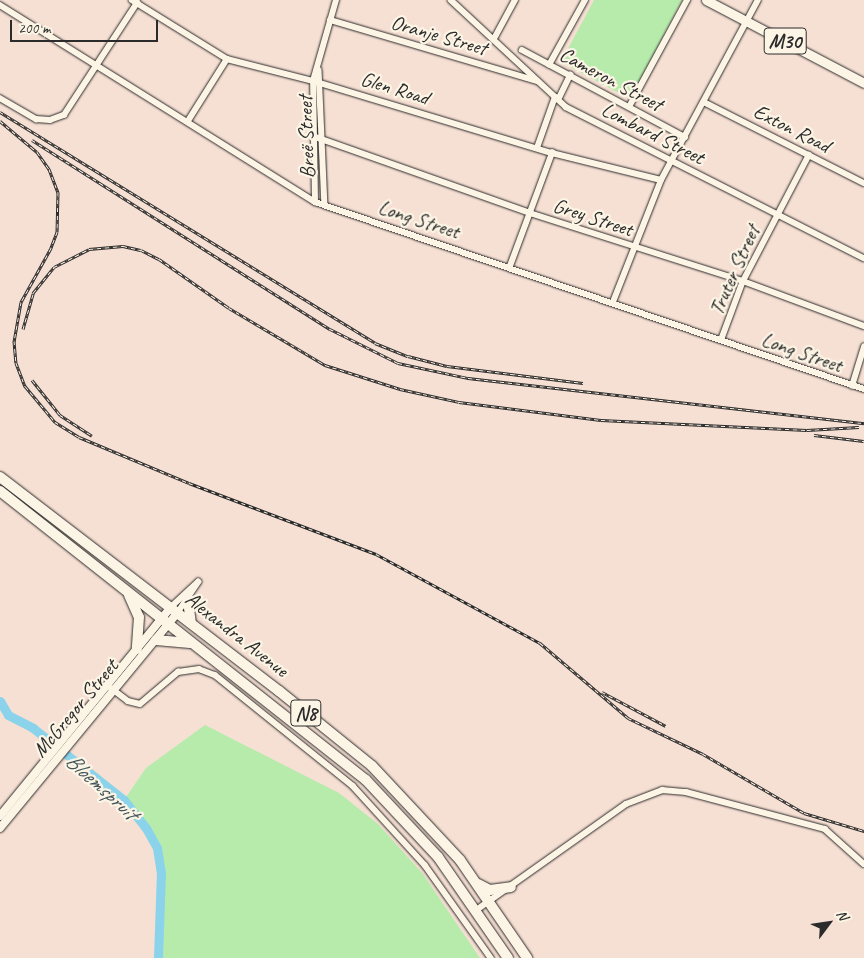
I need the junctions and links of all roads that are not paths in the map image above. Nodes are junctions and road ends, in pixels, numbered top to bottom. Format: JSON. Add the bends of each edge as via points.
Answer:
{"nodes":[{"id":1,"x":336,"y":0,"type":"edge"},
{"id":2,"x":452,"y":0,"type":"edge"},
{"id":3,"x":515,"y":0,"type":"edge"},
{"id":4,"x":585,"y":0,"type":"edge"},
{"id":5,"x":687,"y":0,"type":"edge"},
{"id":6,"x":706,"y":0,"type":"edge"},
{"id":7,"x":758,"y":0,"type":"edge"},
{"id":8,"x":134,"y":2,"type":"edge"},
{"id":9,"x":0,"y":6,"type":"edge"},
{"id":10,"x":330,"y":20,"type":"junction"},
{"id":11,"x":747,"y":22,"type":"junction"},
{"id":12,"x":495,"y":37,"type":"junction"},
{"id":13,"x":522,"y":50,"type":"dead end"},
{"id":14,"x":227,"y":60,"type":"junction"},
{"id":15,"x":549,"y":64,"type":"junction"},
{"id":16,"x":98,"y":66,"type":"junction"},
{"id":17,"x":318,"y":68,"type":"junction"},
{"id":18,"x":570,"y":75,"type":"junction"},
{"id":19,"x":314,"y":80,"type":"junction"},
{"id":20,"x":539,"y":82,"type":"junction"},
{"id":21,"x":321,"y":83,"type":"junction"},
{"id":22,"x":864,"y":83,"type":"edge"},
{"id":23,"x":0,"y":98,"type":"edge"},
{"id":24,"x":556,"y":98,"type":"junction"},
{"id":25,"x":704,"y":102,"type":"junction"},
{"id":26,"x":629,"y":107,"type":"junction"},
{"id":27,"x":188,"y":121,"type":"junction"},
{"id":28,"x":313,"y":136,"type":"junction"},
{"id":29,"x":685,"y":137,"type":"junction"},
{"id":30,"x":322,"y":139,"type":"junction"},
{"id":31,"x":537,"y":148,"type":"junction"},
{"id":32,"x":552,"y":153,"type":"junction"},
{"id":33,"x":809,"y":155,"type":"junction"},
{"id":34,"x":672,"y":161,"type":"junction"},
{"id":35,"x":661,"y":180,"type":"junction"},
{"id":36,"x":864,"y":184,"type":"edge"},
{"id":37,"x":315,"y":202,"type":"junction"},
{"id":38,"x":324,"y":205,"type":"junction"},
{"id":39,"x":530,"y":213,"type":"junction"},
{"id":40,"x":778,"y":215,"type":"junction"},
{"id":41,"x":635,"y":248,"type":"junction"},
{"id":42,"x":864,"y":258,"type":"edge"},
{"id":43,"x":510,"y":266,"type":"junction"},
{"id":44,"x":743,"y":281,"type":"junction"},
{"id":45,"x":613,"y":302,"type":"junction"},
{"id":46,"x":864,"y":326,"type":"edge"},
{"id":47,"x":721,"y":340,"type":"junction"},
{"id":48,"x":864,"y":347,"type":"edge"},
{"id":49,"x":852,"y":386,"type":"junction"},
{"id":50,"x":864,"y":389,"type":"edge"},
{"id":51,"x":0,"y":476,"type":"edge"},
{"id":52,"x":0,"y":491,"type":"edge"},
{"id":53,"x":126,"y":591,"type":"junction"},
{"id":54,"x":188,"y":600,"type":"junction"},
{"id":55,"x":175,"y":610,"type":"junction"},
{"id":56,"x":165,"y":621,"type":"junction"},
{"id":57,"x":191,"y":623,"type":"junction"},
{"id":58,"x":156,"y":640,"type":"junction"},
{"id":59,"x":137,"y":649,"type":"junction"},
{"id":60,"x":205,"y":650,"type":"junction"},
{"id":61,"x":109,"y":687,"type":"junction"},
{"id":62,"x":52,"y":757,"type":"junction"},
{"id":63,"x":0,"y":816,"type":"edge"},
{"id":64,"x":427,"y":821,"type":"junction"},
{"id":65,"x":0,"y":828,"type":"edge"},
{"id":66,"x":417,"y":833,"type":"junction"},
{"id":67,"x":864,"y":864,"type":"edge"},
{"id":68,"x":474,"y":880,"type":"junction"},
{"id":69,"x":511,"y":887,"type":"junction"},
{"id":70,"x":489,"y":902,"type":"junction"},
{"id":71,"x":475,"y":910,"type":"junction"},
{"id":72,"x":491,"y":958,"type":"edge"},
{"id":73,"x":508,"y":958,"type":"edge"},
{"id":74,"x":527,"y":958,"type":"edge"}],
"edges":[{"from":1,"to":10,"type":"street","name":"Breë Street"},
{"from":2,"to":12,"type":"street","name":"Lombard Street"},
{"from":3,"to":12,"type":"street"},
{"from":4,"to":15,"type":"street"},
{"from":5,"to":26,"type":"street"},
{"from":6,"to":11,"type":"main road","number":"M30"},
{"from":7,"to":11,"type":"street"},
{"from":8,"to":14,"type":"street","name":"Glen Road"},
{"from":8,"to":16,"type":"street"},
{"from":9,"to":16,"type":"street","name":"Long Street"},
{"from":10,"to":17,"type":"street","name":"Breë Street"},
{"from":10,"to":20,"type":"street","name":"Oranje Street"},
{"from":11,"to":22,"type":"main road","number":"M30"},
{"from":11,"to":25,"type":"street"},
{"from":12,"to":20,"type":"street","name":"Lombard Street"},
{"from":13,"to":15,"type":"street","name":"Cameron Street"},
{"from":14,"to":19,"type":"street","name":"Glen Road"},
{"from":14,"to":27,"type":"street"},
{"from":15,"to":18,"type":"street","name":"Cameron Street"},
{"from":16,"to":23,"type":"street","via":[[70,110],[57,118],[36,119]]},
{"from":16,"to":27,"type":"street","name":"Long Street"},
{"from":17,"to":19,"type":"street","name":"Breë Street"},
{"from":17,"to":21,"type":"street","name":"Breë Street"},
{"from":18,"to":24,"type":"street"},
{"from":18,"to":26,"type":"street","name":"Cameron Street"},
{"from":19,"to":21,"type":"street","name":"Glen Road"},
{"from":19,"to":28,"type":"street","name":"Breë Street"},
{"from":20,"to":24,"type":"street","name":"Lombard Street"},
{"from":21,"to":30,"type":"street","name":"Breë Street"},
{"from":21,"to":31,"type":"street","name":"Glen Road"},
{"from":24,"to":31,"type":"street"},
{"from":24,"to":34,"type":"street","name":"Lombard Street"},
{"from":25,"to":29,"type":"street"},
{"from":25,"to":33,"type":"street","name":"Exton Road"},
{"from":26,"to":29,"type":"street","name":"Cameron Street"},
{"from":27,"to":37,"type":"street","name":"Long Street"},
{"from":28,"to":30,"type":"street","name":"Grey Street"},
{"from":28,"to":37,"type":"street","name":"Breë Street"},
{"from":29,"to":34,"type":"street"},
{"from":30,"to":38,"type":"street","name":"Breë Street"},
{"from":30,"to":39,"type":"street","name":"Grey Street"},
{"from":31,"to":32,"type":"street","name":"Glen Road"},
{"from":32,"to":35,"type":"street","name":"Glen Road"},
{"from":32,"to":39,"type":"street"},
{"from":33,"to":36,"type":"street","name":"Exton Road"},
{"from":33,"to":40,"type":"street","name":"Truter Street"},
{"from":34,"to":35,"type":"street"},
{"from":34,"to":40,"type":"street","name":"Lombard Street"},
{"from":35,"to":41,"type":"street"},
{"from":37,"to":38,"type":"street","name":"Long Street"},
{"from":38,"to":43,"type":"street","name":"Long Street"},
{"from":39,"to":41,"type":"street","name":"Grey Street"},
{"from":39,"to":43,"type":"street"},
{"from":40,"to":42,"type":"street","name":"Lombard Street"},
{"from":40,"to":44,"type":"street","name":"Truter Street"},
{"from":41,"to":44,"type":"street","name":"Grey Street"},
{"from":41,"to":45,"type":"street"},
{"from":43,"to":45,"type":"street","name":"Long Street"},
{"from":44,"to":46,"type":"street","name":"Grey Street"},
{"from":44,"to":47,"type":"street","name":"Truter Street"},
{"from":45,"to":47,"type":"street","name":"Long Street"},
{"from":47,"to":49,"type":"street","name":"Long Street"},
{"from":48,"to":49,"type":"street"},
{"from":49,"to":50,"type":"street","name":"Long Street"},
{"from":51,"to":55,"type":"highway","name":"Alexandra Avenue","number":"N8"},
{"from":52,"to":53,"type":"highway","name":"Alexandra Avenue","number":"N8"},
{"from":53,"to":56,"type":"highway","name":"Alexandra Avenue","number":"N8"},
{"from":53,"to":59,"type":"highway","via":[[139,617]]},
{"from":54,"to":55,"type":"street"},
{"from":54,"to":55,"type":"street","via":[[198,582]]},
{"from":54,"to":57,"type":"highway"},
{"from":55,"to":56,"type":"main road","name":"McGregor Street"},
{"from":55,"to":57,"type":"highway","name":"Alexandra Avenue","number":"N8"},
{"from":56,"to":58,"type":"main road","name":"McGregor Street"},
{"from":56,"to":59,"type":"main road","name":"McGregor Street"},
{"from":56,"to":60,"type":"highway","name":"Alexandra Avenue","number":"N8"},
{"from":57,"to":64,"type":"highway","name":"Alexandra Avenue","number":"N8","via":[[372,766]]},
{"from":58,"to":60,"type":"highway","via":[[180,640]]},
{"from":58,"to":61,"type":"main road","name":"McGregor Street"},
{"from":59,"to":61,"type":"main road","name":"McGregor Street"},
{"from":60,"to":66,"type":"highway","name":"Alexandra Avenue","number":"N8","via":[[366,780]]},
{"from":61,"to":62,"type":"main road","name":"McGregor Street"},
{"from":61,"to":72,"type":"street","via":[[128,701],[140,704],[178,672],[199,669],[215,675],[354,786],[425,864]]},
{"from":62,"to":63,"type":"main road","name":"McGregor Street"},
{"from":62,"to":65,"type":"main road","name":"McGregor Street"},
{"from":64,"to":66,"type":"highway"},
{"from":64,"to":68,"type":"highway","name":"Alexandra Avenue","number":"N8"},
{"from":66,"to":71,"type":"highway","name":"Alexandra Avenue","number":"N8"},
{"from":67,"to":69,"type":"street","via":[[826,830],[686,792],[662,790],[626,804]]},
{"from":68,"to":69,"type":"highway","via":[[490,890]]},
{"from":68,"to":70,"type":"highway","name":"Alexandra Avenue","number":"N8"},
{"from":69,"to":70,"type":"street"},
{"from":70,"to":71,"type":"street"},
{"from":70,"to":74,"type":"highway","name":"Alexandra Avenue","number":"N8"},
{"from":71,"to":73,"type":"highway","name":"Alexandra Avenue","number":"N8"}]}
